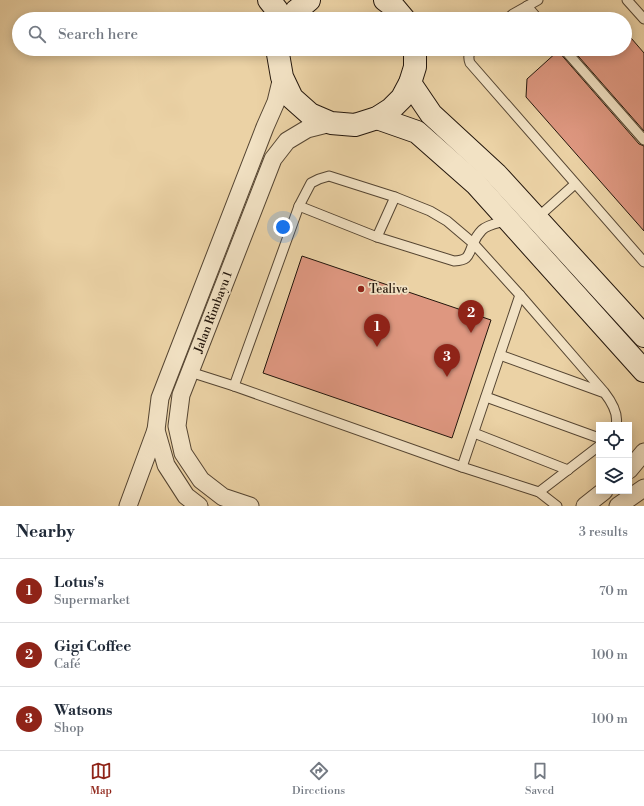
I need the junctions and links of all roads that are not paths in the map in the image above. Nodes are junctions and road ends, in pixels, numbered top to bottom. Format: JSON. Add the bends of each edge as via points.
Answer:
{"nodes":[{"id":1,"x":269,"y":0,"type":"edge"},
{"id":2,"x":309,"y":0,"type":"edge"},
{"id":3,"x":385,"y":0,"type":"edge"},
{"id":4,"x":538,"y":0,"type":"edge"},
{"id":5,"x":628,"y":0,"type":"edge"},
{"id":6,"x":527,"y":6,"type":"junction"},
{"id":7,"x":278,"y":12,"type":"edge"},
{"id":8,"x":295,"y":12,"type":"edge"},
{"id":9,"x":398,"y":12,"type":"edge"},
{"id":10,"x":517,"y":12,"type":"edge"},
{"id":11,"x":532,"y":12,"type":"edge"},
{"id":12,"x":644,"y":19,"type":"edge"},
{"id":13,"x":278,"y":56,"type":"edge"},
{"id":14,"x":415,"y":56,"type":"edge"},
{"id":15,"x":469,"y":56,"type":"edge"},
{"id":16,"x":570,"y":56,"type":"edge"},
{"id":17,"x":282,"y":77,"type":"junction"},
{"id":18,"x":410,"y":83,"type":"junction"},
{"id":19,"x":377,"y":118,"type":"junction"},
{"id":20,"x":331,"y":123,"type":"junction"},
{"id":21,"x":644,"y":140,"type":"edge"},
{"id":22,"x":575,"y":184,"type":"junction"},
{"id":23,"x":395,"y":197,"type":"junction"},
{"id":24,"x":299,"y":206,"type":"junction"},
{"id":25,"x":537,"y":218,"type":"junction"},
{"id":26,"x":508,"y":220,"type":"junction"},
{"id":27,"x":377,"y":237,"type":"junction"},
{"id":28,"x":473,"y":243,"type":"junction"},
{"id":29,"x":644,"y":262,"type":"edge"},
{"id":30,"x":520,"y":295,"type":"junction"},
{"id":31,"x":644,"y":336,"type":"edge"},
{"id":32,"x":500,"y":355,"type":"junction"},
{"id":33,"x":190,"y":372,"type":"junction"},
{"id":34,"x":644,"y":372,"type":"edge"},
{"id":35,"x":234,"y":386,"type":"junction"},
{"id":36,"x":604,"y":392,"type":"junction"},
{"id":37,"x":486,"y":396,"type":"junction"},
{"id":38,"x":617,"y":422,"type":"edge"},
{"id":39,"x":156,"y":430,"type":"junction"},
{"id":40,"x":474,"y":433,"type":"junction"},
{"id":41,"x":596,"y":437,"type":"edge"},
{"id":42,"x":596,"y":448,"type":"edge"},
{"id":43,"x":644,"y":452,"type":"edge"},
{"id":44,"x":632,"y":466,"type":"edge"},
{"id":45,"x":462,"y":467,"type":"junction"},
{"id":46,"x":568,"y":470,"type":"junction"},
{"id":47,"x":644,"y":488,"type":"edge"},
{"id":48,"x":539,"y":492,"type":"junction"},
{"id":49,"x":601,"y":494,"type":"edge"},
{"id":50,"x":610,"y":494,"type":"edge"},
{"id":51,"x":625,"y":504,"type":"edge"},
{"id":52,"x":128,"y":506,"type":"edge"},
{"id":53,"x":199,"y":506,"type":"edge"},
{"id":54,"x":250,"y":506,"type":"edge"},
{"id":55,"x":556,"y":506,"type":"edge"},
{"id":56,"x":585,"y":506,"type":"edge"}],
"edges":[{"from":1,"to":7,"type":"street"},
{"from":2,"to":8,"type":"street"},
{"from":3,"to":9,"type":"street"},
{"from":4,"to":6,"type":"lane"},
{"from":5,"to":12,"type":"lane"},
{"from":6,"to":10,"type":"lane"},
{"from":6,"to":11,"type":"lane"},
{"from":13,"to":17,"type":"street"},
{"from":14,"to":18,"type":"street","via":[[415,67]]},
{"from":15,"to":22,"type":"lane","via":[[470,63]]},
{"from":16,"to":21,"type":"lane"},
{"from":17,"to":20,"type":"street","via":[[292,98],[310,114]]},
{"from":17,"to":39,"type":"street","name":"Jalan Rimbayu 1","via":[[276,102],[160,398]]},
{"from":18,"to":19,"type":"street","via":[[402,98]]},
{"from":18,"to":25,"type":"street","via":[[431,114],[496,174]]},
{"from":19,"to":20,"type":"street","via":[[355,125]]},
{"from":19,"to":26,"type":"street","via":[[417,132],[476,184]]},
{"from":20,"to":33,"type":"street","name":"Jalan Rimbayu 1","via":[[307,129],[287,141],[273,159]]},
{"from":22,"to":25,"type":"lane"},
{"from":22,"to":29,"type":"lane"},
{"from":23,"to":24,"type":"lane","via":[[330,176],[311,184]]},
{"from":23,"to":27,"type":"lane"},
{"from":23,"to":28,"type":"lane","via":[[447,221]]},
{"from":24,"to":27,"type":"lane"},
{"from":24,"to":35,"type":"lane"},
{"from":25,"to":31,"type":"street"},
{"from":26,"to":28,"type":"lane","via":[[482,230]]},
{"from":26,"to":34,"type":"street"},
{"from":27,"to":28,"type":"lane","via":[[454,260],[466,258]]},
{"from":28,"to":30,"type":"lane"},
{"from":30,"to":32,"type":"lane"},
{"from":30,"to":36,"type":"lane"},
{"from":32,"to":36,"type":"lane"},
{"from":32,"to":37,"type":"lane"},
{"from":33,"to":35,"type":"lane"},
{"from":33,"to":54,"type":"street","name":"Jalan Rimbayu 1","via":[[182,395],[177,426],[183,453],[201,480],[223,496]]},
{"from":35,"to":45,"type":"lane"},
{"from":36,"to":38,"type":"lane","via":[[612,404]]},
{"from":37,"to":40,"type":"lane"},
{"from":37,"to":41,"type":"lane"},
{"from":39,"to":52,"type":"street"},
{"from":39,"to":53,"type":"street","name":"Jalan Rimbayu 1","via":[[166,465],[186,496]]},
{"from":40,"to":45,"type":"lane"},
{"from":40,"to":46,"type":"lane"},
{"from":42,"to":46,"type":"lane"},
{"from":43,"to":44,"type":"street"},
{"from":45,"to":48,"type":"lane"},
{"from":46,"to":48,"type":"lane"},
{"from":47,"to":51,"type":"street"},
{"from":48,"to":55,"type":"lane"},
{"from":49,"to":56,"type":"street"},
{"from":50,"to":51,"type":"street"}]}
